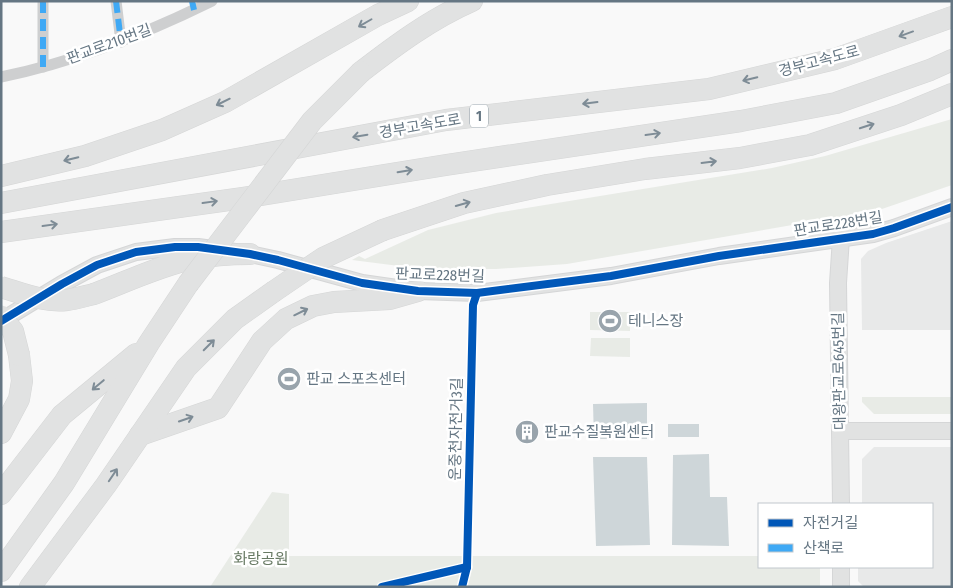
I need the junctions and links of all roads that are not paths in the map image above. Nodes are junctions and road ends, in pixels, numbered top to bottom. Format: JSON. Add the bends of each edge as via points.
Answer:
{"nodes":[{"id":1,"x":43,"y":1,"type":"edge"},
{"id":2,"x":116,"y":1,"type":"edge"},
{"id":3,"x":212,"y":1,"type":"edge"},
{"id":4,"x":408,"y":1,"type":"edge"},
{"id":5,"x":472,"y":1,"type":"edge"},
{"id":6,"x":193,"y":6,"type":"edge"},
{"id":7,"x":952,"y":17,"type":"edge"},
{"id":8,"x":121,"y":42,"type":"junction"},
{"id":9,"x":952,"y":60,"type":"edge"},
{"id":10,"x":43,"y":67,"type":"junction"},
{"id":11,"x":1,"y":78,"type":"edge"},
{"id":12,"x":952,"y":94,"type":"edge"},
{"id":13,"x":1,"y":176,"type":"edge"},
{"id":14,"x":1,"y":203,"type":"edge"},
{"id":15,"x":952,"y":207,"type":"edge"},
{"id":16,"x":1,"y":232,"type":"edge"},
{"id":17,"x":841,"y":238,"type":"junction"},
{"id":18,"x":250,"y":254,"type":"junction"},
{"id":19,"x":1,"y":287,"type":"edge"},
{"id":20,"x":418,"y":291,"type":"junction"},
{"id":21,"x":1,"y":316,"type":"edge"},
{"id":22,"x":1,"y":322,"type":"edge"},
{"id":23,"x":149,"y":343,"type":"junction"},
{"id":24,"x":840,"y":431,"type":"junction"},
{"id":25,"x":952,"y":431,"type":"edge"},
{"id":26,"x":1,"y":433,"type":"edge"},
{"id":27,"x":140,"y":435,"type":"junction"},
{"id":28,"x":1,"y":494,"type":"edge"},
{"id":29,"x":841,"y":503,"type":"edge"},
{"id":30,"x":841,"y":568,"type":"edge"},
{"id":31,"x":1,"y":571,"type":"edge"},
{"id":32,"x":30,"y":587,"type":"edge"},
{"id":33,"x":841,"y":587,"type":"edge"}],
"edges":[{"from":1,"to":10,"type":"street"},
{"from":2,"to":8,"type":"street"},
{"from":3,"to":6,"type":"street","name":"판교로210번길"},
{"from":4,"to":13,"type":"highway","one_way":true,"via":[[225,102],[162,130],[85,156]]},
{"from":5,"to":23,"type":"highway","bridge":true,"via":[[405,38],[361,72],[312,121],[188,284]]},
{"from":6,"to":8,"type":"street","name":"판교로210번길"},
{"from":7,"to":14,"type":"highway","name":"경부고속도로","number":"1","one_way":true,"via":[[835,60],[709,89],[446,120]]},
{"from":8,"to":10,"type":"street","name":"판교로210번길"},
{"from":16,"to":9,"type":"highway","one_way":true,"via":[[741,121],[836,103]]},
{"from":10,"to":11,"type":"street","name":"판교로210번길"},
{"from":27,"to":12,"type":"highway","one_way":true,"bridge":true,"via":[[186,368],[235,319],[323,258],[383,230],[464,203],[547,184],[740,158],[810,145],[901,115]]},
{"from":15,"to":17,"type":"street","name":"판교로228번길","via":[[873,234]]},
{"from":17,"to":20,"type":"street","name":"판교로228번길","via":[[611,276],[477,293]]},
{"from":17,"to":24,"type":"street","name":"대왕판교로645번길","via":[[838,283]]},
{"from":18,"to":19,"type":"highway","bridge":true,"via":[[192,259],[94,294],[65,300],[44,299]]},
{"from":18,"to":20,"type":"street","name":"판교로228번길","via":[[362,283]]},
{"from":18,"to":22,"type":"street","name":"판교로228번길","via":[[198,247],[136,252],[98,265]]},
{"from":27,"to":20,"type":"highway","one_way":true,"via":[[218,408],[262,341],[286,319],[313,306],[390,299]]},
{"from":21,"to":26,"type":"highway","bridge":true,"via":[[13,331],[22,381],[19,400]]},
{"from":23,"to":28,"type":"highway","one_way":true,"via":[[62,415]]},
{"from":23,"to":31,"type":"highway","via":[[64,483]]},
{"from":24,"to":25,"type":"street"},
{"from":24,"to":29,"type":"street","name":"대왕판교로645번길"},
{"from":32,"to":27,"type":"highway","one_way":true},
{"from":30,"to":33,"type":"street"}]}
